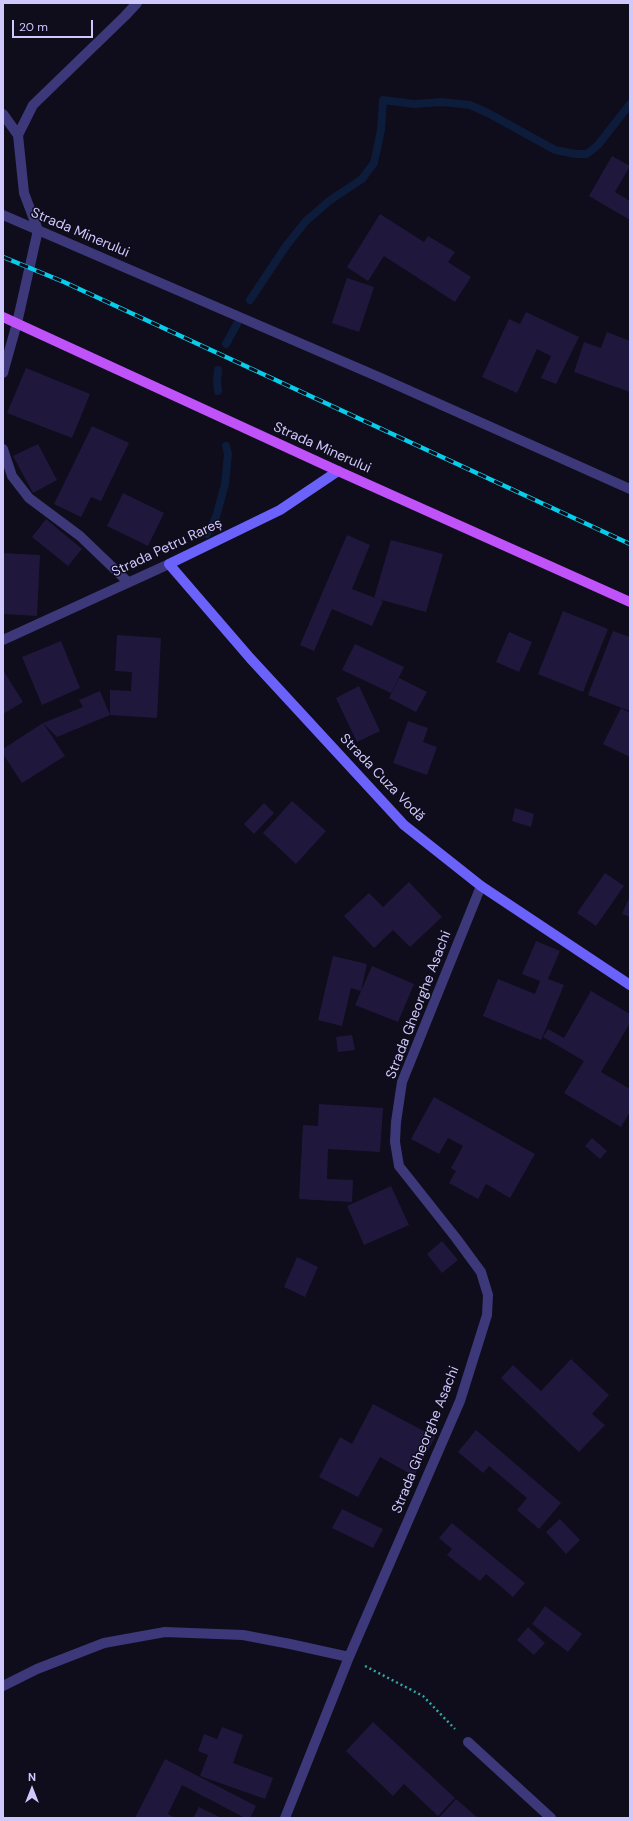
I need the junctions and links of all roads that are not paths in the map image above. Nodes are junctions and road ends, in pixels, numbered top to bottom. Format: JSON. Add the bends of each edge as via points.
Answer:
{"nodes":[{"id":1,"x":137,"y":3,"type":"edge"},
{"id":2,"x":3,"y":114,"type":"edge"},
{"id":3,"x":18,"y":136,"type":"junction"},
{"id":4,"x":3,"y":215,"type":"edge"},
{"id":5,"x":38,"y":230,"type":"junction"},
{"id":6,"x":3,"y":317,"type":"edge"},
{"id":7,"x":16,"y":323,"type":"junction"},
{"id":8,"x":3,"y":373,"type":"edge"},
{"id":9,"x":3,"y":450,"type":"edge"},
{"id":10,"x":338,"y":471,"type":"junction"},
{"id":11,"x":630,"y":489,"type":"edge"},
{"id":12,"x":169,"y":564,"type":"junction"},
{"id":13,"x":128,"y":582,"type":"junction"},
{"id":14,"x":630,"y":602,"type":"edge"},
{"id":15,"x":3,"y":640,"type":"edge"},
{"id":16,"x":482,"y":886,"type":"junction"},
{"id":17,"x":630,"y":985,"type":"edge"},
{"id":18,"x":349,"y":1657,"type":"junction"},
{"id":19,"x":3,"y":1686,"type":"edge"},
{"id":20,"x":468,"y":1742,"type":"road end"},
{"id":21,"x":285,"y":1818,"type":"edge"},
{"id":22,"x":551,"y":1818,"type":"edge"}],
"edges":[{"from":1,"to":3,"type":"street","via":[[33,105]]},
{"from":2,"to":3,"type":"street"},
{"from":3,"to":5,"type":"street","via":[[24,192]]},
{"from":4,"to":5,"type":"street","name":"Strada Minerului"},
{"from":5,"to":7,"type":"street"},
{"from":5,"to":11,"type":"street","name":"Strada Minerului"},
{"from":6,"to":7,"type":"main road","name":"Strada Minerului"},
{"from":7,"to":8,"type":"street"},
{"from":7,"to":10,"type":"main road","name":"Strada Minerului"},
{"from":9,"to":13,"type":"street","via":[[12,476],[29,498],[80,536]]},
{"from":10,"to":12,"type":"street","name":"Strada Petru Rareș","via":[[280,510]]},
{"from":10,"to":14,"type":"main road","name":"Strada Minerului"},
{"from":12,"to":13,"type":"street","name":"Strada Petru Rareș"},
{"from":12,"to":16,"type":"street","name":"Strada Cuza Vodă","via":[[250,658],[404,825]]},
{"from":13,"to":15,"type":"street","name":"Strada Petru Rareș"},
{"from":16,"to":17,"type":"street","name":"Strada Cuza Vodă"},
{"from":16,"to":18,"type":"street","name":"Strada Gheorghe Asachi","via":[[402,1082],[395,1142],[398,1166],[481,1272],[488,1295],[487,1315],[460,1401]]},
{"from":18,"to":19,"type":"street","via":[[243,1635],[165,1632],[104,1643],[37,1669]]},
{"from":18,"to":21,"type":"street","name":"Strada Gheorghe Asachi"},
{"from":20,"to":22,"type":"street"}]}
